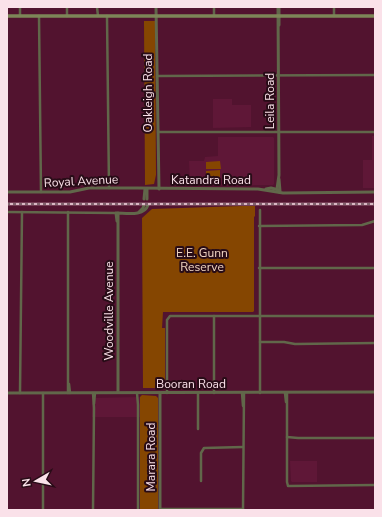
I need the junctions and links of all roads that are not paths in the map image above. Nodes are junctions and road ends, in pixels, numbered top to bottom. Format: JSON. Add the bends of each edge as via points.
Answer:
{"nodes":[{"id":1,"x":20,"y":7,"type":"edge"},
{"id":2,"x":67,"y":7,"type":"edge"},
{"id":3,"x":96,"y":7,"type":"edge"},
{"id":4,"x":156,"y":7,"type":"edge"},
{"id":5,"x":214,"y":7,"type":"edge"},
{"id":6,"x":278,"y":7,"type":"edge"},
{"id":7,"x":333,"y":7,"type":"edge"},
{"id":8,"x":7,"y":16,"type":"edge"},
{"id":9,"x":20,"y":16,"type":"junction"},
{"id":10,"x":39,"y":16,"type":"junction"},
{"id":11,"x":67,"y":16,"type":"junction"},
{"id":12,"x":97,"y":16,"type":"junction"},
{"id":13,"x":107,"y":16,"type":"junction"},
{"id":14,"x":157,"y":16,"type":"junction"},
{"id":15,"x":214,"y":16,"type":"junction"},
{"id":16,"x":278,"y":16,"type":"junction"},
{"id":17,"x":333,"y":16,"type":"junction"},
{"id":18,"x":375,"y":16,"type":"edge"},
{"id":19,"x":375,"y":75,"type":"edge"},
{"id":20,"x":157,"y":76,"type":"junction"},
{"id":21,"x":279,"y":76,"type":"junction"},
{"id":22,"x":158,"y":132,"type":"junction"},
{"id":23,"x":279,"y":132,"type":"junction"},
{"id":24,"x":375,"y":132,"type":"edge"},
{"id":25,"x":109,"y":188,"type":"junction"},
{"id":26,"x":146,"y":189,"type":"junction"},
{"id":27,"x":157,"y":189,"type":"junction"},
{"id":28,"x":279,"y":191,"type":"junction"},
{"id":29,"x":7,"y":192,"type":"edge"},
{"id":30,"x":41,"y":192,"type":"junction"},
{"id":31,"x":374,"y":192,"type":"edge"},
{"id":32,"x":146,"y":199,"type":"dead end"},
{"id":33,"x":146,"y":204,"type":"dead end"},
{"id":34,"x":260,"y":210,"type":"dead end"},
{"id":35,"x":7,"y":212,"type":"edge"},
{"id":36,"x":21,"y":212,"type":"junction"},
{"id":37,"x":68,"y":212,"type":"junction"},
{"id":38,"x":117,"y":213,"type":"junction"},
{"id":39,"x":375,"y":221,"type":"edge"},
{"id":40,"x":259,"y":226,"type":"junction"},
{"id":41,"x":259,"y":268,"type":"junction"},
{"id":42,"x":375,"y":268,"type":"edge"},
{"id":43,"x":214,"y":316,"type":"junction"},
{"id":44,"x":259,"y":316,"type":"junction"},
{"id":45,"x":375,"y":316,"type":"edge"},
{"id":46,"x":260,"y":342,"type":"junction"},
{"id":47,"x":375,"y":343,"type":"edge"},
{"id":48,"x":118,"y":392,"type":"junction"},
{"id":49,"x":375,"y":392,"type":"edge"},
{"id":50,"x":7,"y":393,"type":"edge"},
{"id":51,"x":21,"y":393,"type":"junction"},
{"id":52,"x":43,"y":393,"type":"junction"},
{"id":53,"x":69,"y":393,"type":"junction"},
{"id":54,"x":94,"y":393,"type":"junction"},
{"id":55,"x":138,"y":393,"type":"junction"},
{"id":56,"x":159,"y":393,"type":"junction"},
{"id":57,"x":168,"y":393,"type":"junction"},
{"id":58,"x":198,"y":393,"type":"junction"},
{"id":59,"x":214,"y":393,"type":"junction"},
{"id":60,"x":243,"y":393,"type":"junction"},
{"id":61,"x":260,"y":393,"type":"junction"},
{"id":62,"x":286,"y":393,"type":"junction"},
{"id":63,"x":198,"y":429,"type":"dead end"},
{"id":64,"x":375,"y":438,"type":"edge"},
{"id":65,"x":287,"y":439,"type":"junction"},
{"id":66,"x":243,"y":447,"type":"junction"},
{"id":67,"x":201,"y":481,"type":"dead end"},
{"id":68,"x":375,"y":485,"type":"edge"},
{"id":69,"x":243,"y":509,"type":"edge"},
{"id":70,"x":43,"y":510,"type":"edge"},
{"id":71,"x":94,"y":510,"type":"edge"},
{"id":72,"x":138,"y":510,"type":"edge"},
{"id":73,"x":160,"y":510,"type":"edge"}],
"edges":[{"from":1,"to":9,"type":"street"},
{"from":2,"to":11,"type":"street"},
{"from":3,"to":12,"type":"street"},
{"from":4,"to":14,"type":"street","name":"Oakleigh Road"},
{"from":5,"to":15,"type":"street"},
{"from":6,"to":16,"type":"street","name":"Leila Road"},
{"from":7,"to":17,"type":"street"},
{"from":8,"to":9,"type":"main road"},
{"from":9,"to":10,"type":"main road"},
{"from":10,"to":11,"type":"main road"},
{"from":10,"to":30,"type":"street"},
{"from":11,"to":12,"type":"main road"},
{"from":12,"to":13,"type":"main road"},
{"from":13,"to":14,"type":"main road"},
{"from":13,"to":25,"type":"street"},
{"from":14,"to":15,"type":"main road"},
{"from":14,"to":20,"type":"street","name":"Oakleigh Road"},
{"from":15,"to":16,"type":"main road"},
{"from":16,"to":17,"type":"main road"},
{"from":16,"to":21,"type":"street","name":"Leila Road"},
{"from":17,"to":18,"type":"main road"},
{"from":19,"to":21,"type":"street"},
{"from":20,"to":21,"type":"street"},
{"from":20,"to":22,"type":"street","name":"Oakleigh Road"},
{"from":21,"to":23,"type":"street","name":"Leila Road"},
{"from":22,"to":23,"type":"street"},
{"from":22,"to":27,"type":"street","name":"Oakleigh Road"},
{"from":23,"to":24,"type":"street"},
{"from":23,"to":28,"type":"street","name":"Leila Road"},
{"from":25,"to":26,"type":"street","name":"Royal Avenue"},
{"from":25,"to":30,"type":"street","name":"Royal Avenue"},
{"from":26,"to":27,"type":"street","name":"Royal Avenue"},
{"from":26,"to":32,"type":"street"},
{"from":27,"to":28,"type":"street","name":"Katandra Road"},
{"from":28,"to":31,"type":"street","name":"Katandra Road"},
{"from":29,"to":30,"type":"street","name":"Royal Avenue"},
{"from":33,"to":38,"type":"street","via":[[137,212]]},
{"from":34,"to":40,"type":"street"},
{"from":35,"to":36,"type":"street"},
{"from":36,"to":37,"type":"street"},
{"from":36,"to":51,"type":"street"},
{"from":37,"to":38,"type":"street"},
{"from":37,"to":53,"type":"street"},
{"from":38,"to":48,"type":"street","name":"Woodville Avenue"},
{"from":39,"to":40,"type":"street","via":[[360,226]]},
{"from":40,"to":41,"type":"street"},
{"from":41,"to":42,"type":"street"},
{"from":41,"to":44,"type":"street"},
{"from":43,"to":44,"type":"street"},
{"from":43,"to":57,"type":"street","via":[[168,317]]},
{"from":43,"to":59,"type":"street"},
{"from":44,"to":45,"type":"street"},
{"from":44,"to":46,"type":"street"},
{"from":46,"to":47,"type":"street"},
{"from":46,"to":61,"type":"street"},
{"from":48,"to":54,"type":"street","name":"Booran Road"},
{"from":48,"to":55,"type":"street","name":"Booran Road"},
{"from":49,"to":62,"type":"street","name":"Booran Road"},
{"from":50,"to":51,"type":"street","name":"Booran Road"},
{"from":51,"to":52,"type":"street","name":"Booran Road"},
{"from":52,"to":53,"type":"street","name":"Booran Road"},
{"from":52,"to":70,"type":"street"},
{"from":53,"to":54,"type":"street","name":"Booran Road"},
{"from":54,"to":71,"type":"street"},
{"from":55,"to":56,"type":"street","name":"Booran Road"},
{"from":55,"to":72,"type":"street"},
{"from":56,"to":57,"type":"street","name":"Booran Road"},
{"from":56,"to":73,"type":"street","name":"Marara Road"},
{"from":57,"to":58,"type":"street","name":"Booran Road"},
{"from":58,"to":59,"type":"street","name":"Booran Road"},
{"from":58,"to":63,"type":"street"},
{"from":59,"to":60,"type":"street","name":"Booran Road"},
{"from":60,"to":61,"type":"street","name":"Booran Road"},
{"from":60,"to":66,"type":"street"},
{"from":61,"to":62,"type":"street","name":"Booran Road"},
{"from":62,"to":65,"type":"street"},
{"from":64,"to":65,"type":"street"},
{"from":65,"to":68,"type":"street","via":[[288,485]]},
{"from":66,"to":67,"type":"street","via":[[204,448],[201,453]]},
{"from":66,"to":69,"type":"street"},
{"from":69,"to":73,"type":"street"}]}
